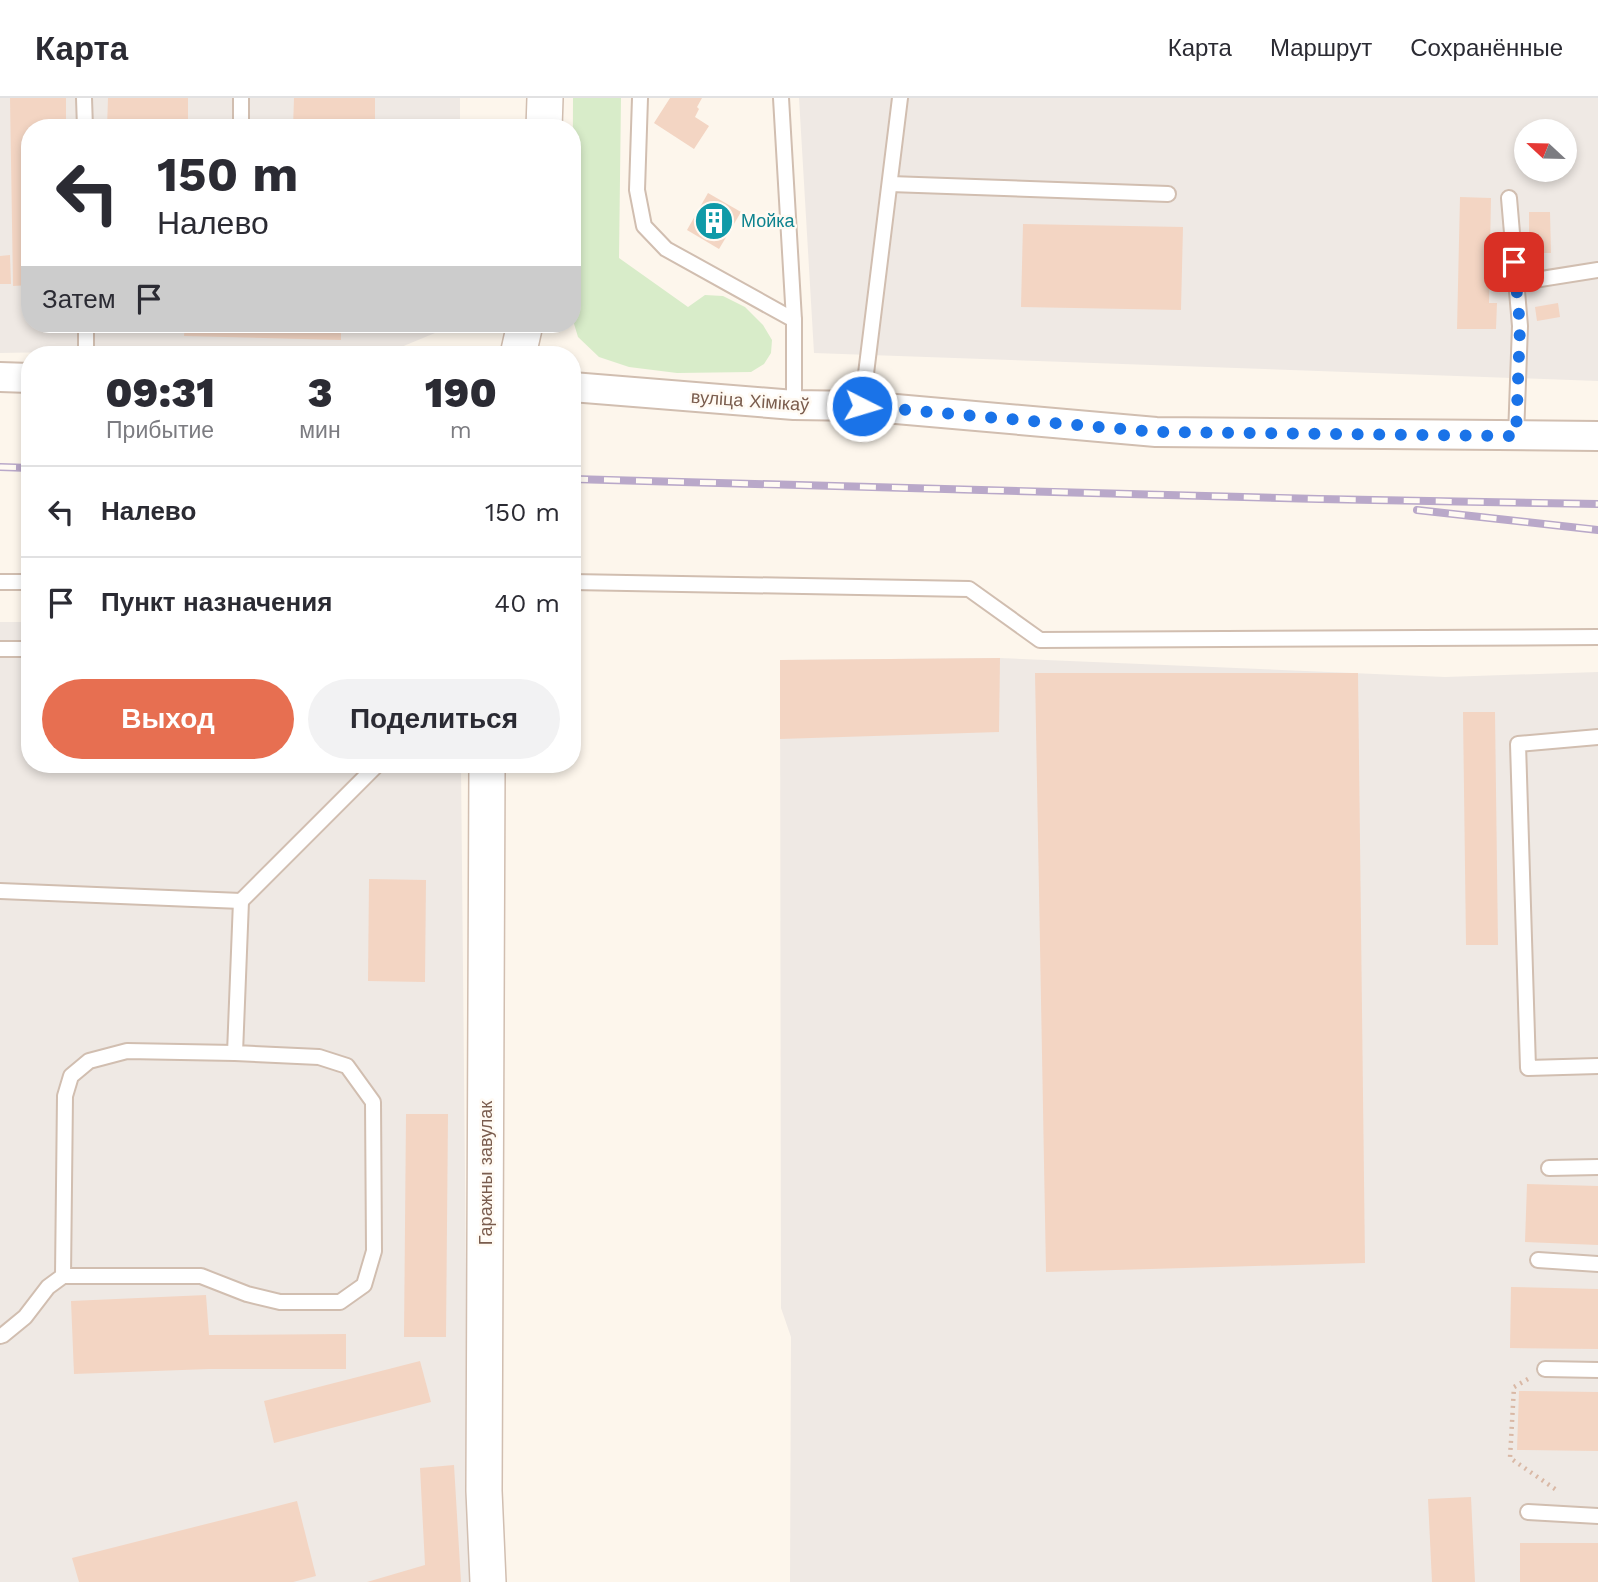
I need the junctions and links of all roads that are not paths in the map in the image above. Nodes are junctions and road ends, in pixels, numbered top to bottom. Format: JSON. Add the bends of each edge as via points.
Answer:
{"nodes":[{"id":1,"x":84,"y":98,"type":"edge"},
{"id":2,"x":241,"y":98,"type":"edge"},
{"id":3,"x":545,"y":98,"type":"edge"},
{"id":4,"x":640,"y":98,"type":"edge"},
{"id":5,"x":781,"y":98,"type":"edge"},
{"id":6,"x":900,"y":98,"type":"edge"},
{"id":7,"x":85,"y":119,"type":"edge"},
{"id":8,"x":241,"y":119,"type":"edge"},
{"id":9,"x":544,"y":119,"type":"edge"},
{"id":10,"x":890,"y":184,"type":"junction"},
{"id":11,"x":1168,"y":194,"type":"dead end"},
{"id":12,"x":1509,"y":198,"type":"dead end"},
{"id":13,"x":1598,"y":270,"type":"edge"},
{"id":14,"x":1516,"y":283,"type":"junction"},
{"id":15,"x":794,"y":320,"type":"junction"},
{"id":16,"x":0,"y":377,"type":"edge"},
{"id":17,"x":21,"y":378,"type":"edge"},
{"id":18,"x":581,"y":388,"type":"edge"},
{"id":19,"x":794,"y":405,"type":"junction"},
{"id":20,"x":862,"y":406,"type":"junction"},
{"id":21,"x":1516,"y":436,"type":"junction"},
{"id":22,"x":1598,"y":436,"type":"edge"},
{"id":23,"x":0,"y":582,"type":"edge"},
{"id":24,"x":21,"y":582,"type":"edge"},
{"id":25,"x":581,"y":582,"type":"edge"},
{"id":26,"x":1598,"y":636,"type":"edge"},
{"id":27,"x":0,"y":649,"type":"edge"},
{"id":28,"x":21,"y":649,"type":"edge"},
{"id":29,"x":1598,"y":737,"type":"edge"},
{"id":30,"x":369,"y":773,"type":"edge"},
{"id":31,"x":488,"y":773,"type":"edge"},
{"id":32,"x":0,"y":891,"type":"edge"},
{"id":33,"x":241,"y":901,"type":"junction"},
{"id":34,"x":235,"y":1053,"type":"junction"},
{"id":35,"x":1598,"y":1066,"type":"edge"},
{"id":36,"x":1598,"y":1167,"type":"edge"},
{"id":37,"x":1549,"y":1168,"type":"dead end"},
{"id":38,"x":1538,"y":1260,"type":"dead end"},
{"id":39,"x":1598,"y":1264,"type":"edge"},
{"id":40,"x":63,"y":1276,"type":"junction"},
{"id":41,"x":0,"y":1336,"type":"edge"},
{"id":42,"x":1545,"y":1369,"type":"road end"},
{"id":43,"x":1598,"y":1370,"type":"edge"},
{"id":44,"x":1528,"y":1512,"type":"dead end"},
{"id":45,"x":1596,"y":1516,"type":"edge"},
{"id":46,"x":488,"y":1582,"type":"edge"}],
"edges":[{"from":1,"to":7,"type":"lane"},
{"from":2,"to":8,"type":"lane"},
{"from":3,"to":9,"type":"street"},
{"from":4,"to":15,"type":"lane","via":[[637,190],[644,226],[666,249]]},
{"from":5,"to":15,"type":"lane"},
{"from":6,"to":10,"type":"lane"},
{"from":10,"to":11,"type":"lane"},
{"from":10,"to":20,"type":"lane"},
{"from":12,"to":14,"type":"lane"},
{"from":13,"to":14,"type":"lane"},
{"from":14,"to":21,"type":"lane","via":[[1520,326]]},
{"from":15,"to":19,"type":"lane"},
{"from":16,"to":17,"type":"street"},
{"from":18,"to":19,"type":"street","name":"вуліца Хімікаў"},
{"from":19,"to":20,"type":"street","name":"вуліца Хімікаў"},
{"from":20,"to":21,"type":"street","name":"вуліца Хімікаў","via":[[1156,432]]},
{"from":21,"to":22,"type":"street","name":"вуліца Хімікаў"},
{"from":23,"to":24,"type":"lane"},
{"from":25,"to":26,"type":"lane","via":[[969,589],[1040,640]]},
{"from":27,"to":28,"type":"lane"},
{"from":29,"to":35,"type":"lane","via":[[1518,744],[1528,1068]]},
{"from":30,"to":33,"type":"lane"},
{"from":31,"to":46,"type":"street","name":"Гаражны завулак","via":[[484,1491]]},
{"from":32,"to":33,"type":"lane"},
{"from":33,"to":34,"type":"lane"},
{"from":34,"to":40,"type":"lane","via":[[127,1051],[89,1061],[71,1076],[65,1096]]},
{"from":34,"to":40,"type":"lane","via":[[319,1057],[347,1066],[373,1102],[374,1251],[364,1285],[340,1302],[280,1302],[201,1276]]},
{"from":36,"to":37,"type":"lane"},
{"from":38,"to":39,"type":"lane"},
{"from":40,"to":41,"type":"lane"},
{"from":42,"to":43,"type":"lane"},
{"from":44,"to":45,"type":"lane"}]}
